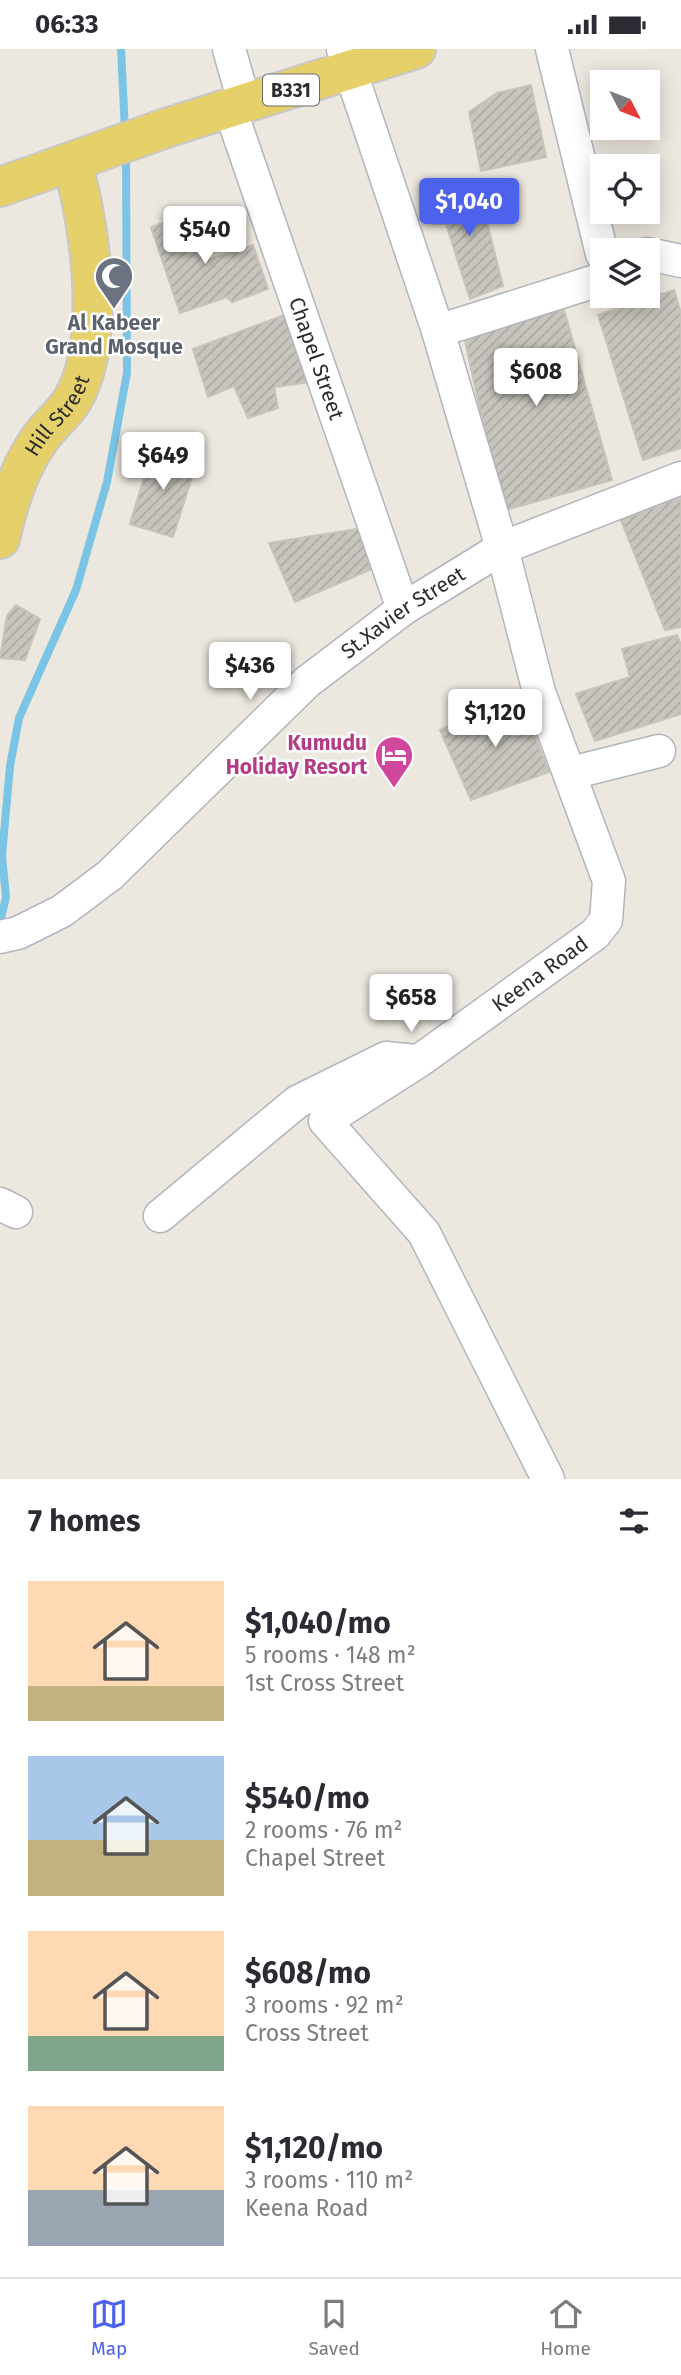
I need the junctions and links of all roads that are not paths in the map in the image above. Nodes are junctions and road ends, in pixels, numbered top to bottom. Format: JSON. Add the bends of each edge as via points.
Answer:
{"nodes":[{"id":1,"x":229,"y":49,"type":"edge"},
{"id":2,"x":416,"y":49,"type":"edge"},
{"id":3,"x":552,"y":49,"type":"edge"},
{"id":4,"x":346,"y":61,"type":"edge"},
{"id":5,"x":237,"y":107,"type":"junction"},
{"id":6,"x":82,"y":158,"type":"junction"},
{"id":7,"x":0,"y":187,"type":"edge"},
{"id":8,"x":598,"y":238,"type":"edge"},
{"id":9,"x":660,"y":257,"type":"edge"},
{"id":10,"x":681,"y":261,"type":"edge"},
{"id":11,"x":590,"y":283,"type":"edge"},
{"id":12,"x":438,"y":331,"type":"junction"},
{"id":13,"x":681,"y":478,"type":"edge"},
{"id":14,"x":0,"y":539,"type":"edge"},
{"id":15,"x":502,"y":548,"type":"junction"},
{"id":16,"x":403,"y":610,"type":"junction"},
{"id":17,"x":659,"y":751,"type":"dead end"},
{"id":18,"x":571,"y":773,"type":"junction"},
{"id":19,"x":0,"y":937,"type":"edge"},
{"id":20,"x":419,"y":1061,"type":"junction"},
{"id":21,"x":160,"y":1216,"type":"dead end"},
{"id":22,"x":548,"y":1479,"type":"edge"}],
"edges":[{"from":1,"to":5,"type":"street","name":"Chapel Street"},
{"from":2,"to":4,"type":"main road","number":"B331"},
{"from":3,"to":8,"type":"street"},
{"from":4,"to":5,"type":"main road","number":"B331"},
{"from":4,"to":12,"type":"street","name":"Keena Road"},
{"from":5,"to":6,"type":"main road","number":"B331"},
{"from":5,"to":16,"type":"street","name":"Chapel Street"},
{"from":6,"to":7,"type":"main road","number":"B331"},
{"from":6,"to":14,"type":"main road","name":"Hill Street","via":[[90,248],[86,360],[72,401],[28,457],[7,507]]},
{"from":9,"to":10,"type":"street"},
{"from":11,"to":12,"type":"street"},
{"from":12,"to":15,"type":"street","name":"Keena Road"},
{"from":13,"to":15,"type":"street","name":"St.Xavier Street"},
{"from":15,"to":16,"type":"street","name":"St.Xavier Street"},
{"from":15,"to":18,"type":"street","name":"Keena Road","via":[[539,692]]},
{"from":16,"to":19,"type":"street","name":"St.Xavier Street","via":[[307,682],[110,875],[42,923]]},
{"from":17,"to":18,"type":"street"},
{"from":18,"to":20,"type":"street","name":"Keena Road","via":[[609,881],[606,920],[595,934]]},
{"from":20,"to":21,"type":"street","via":[[386,1058],[297,1102]]},
{"from":20,"to":22,"type":"street","name":"Keena Road","via":[[325,1121],[424,1233]]}]}
